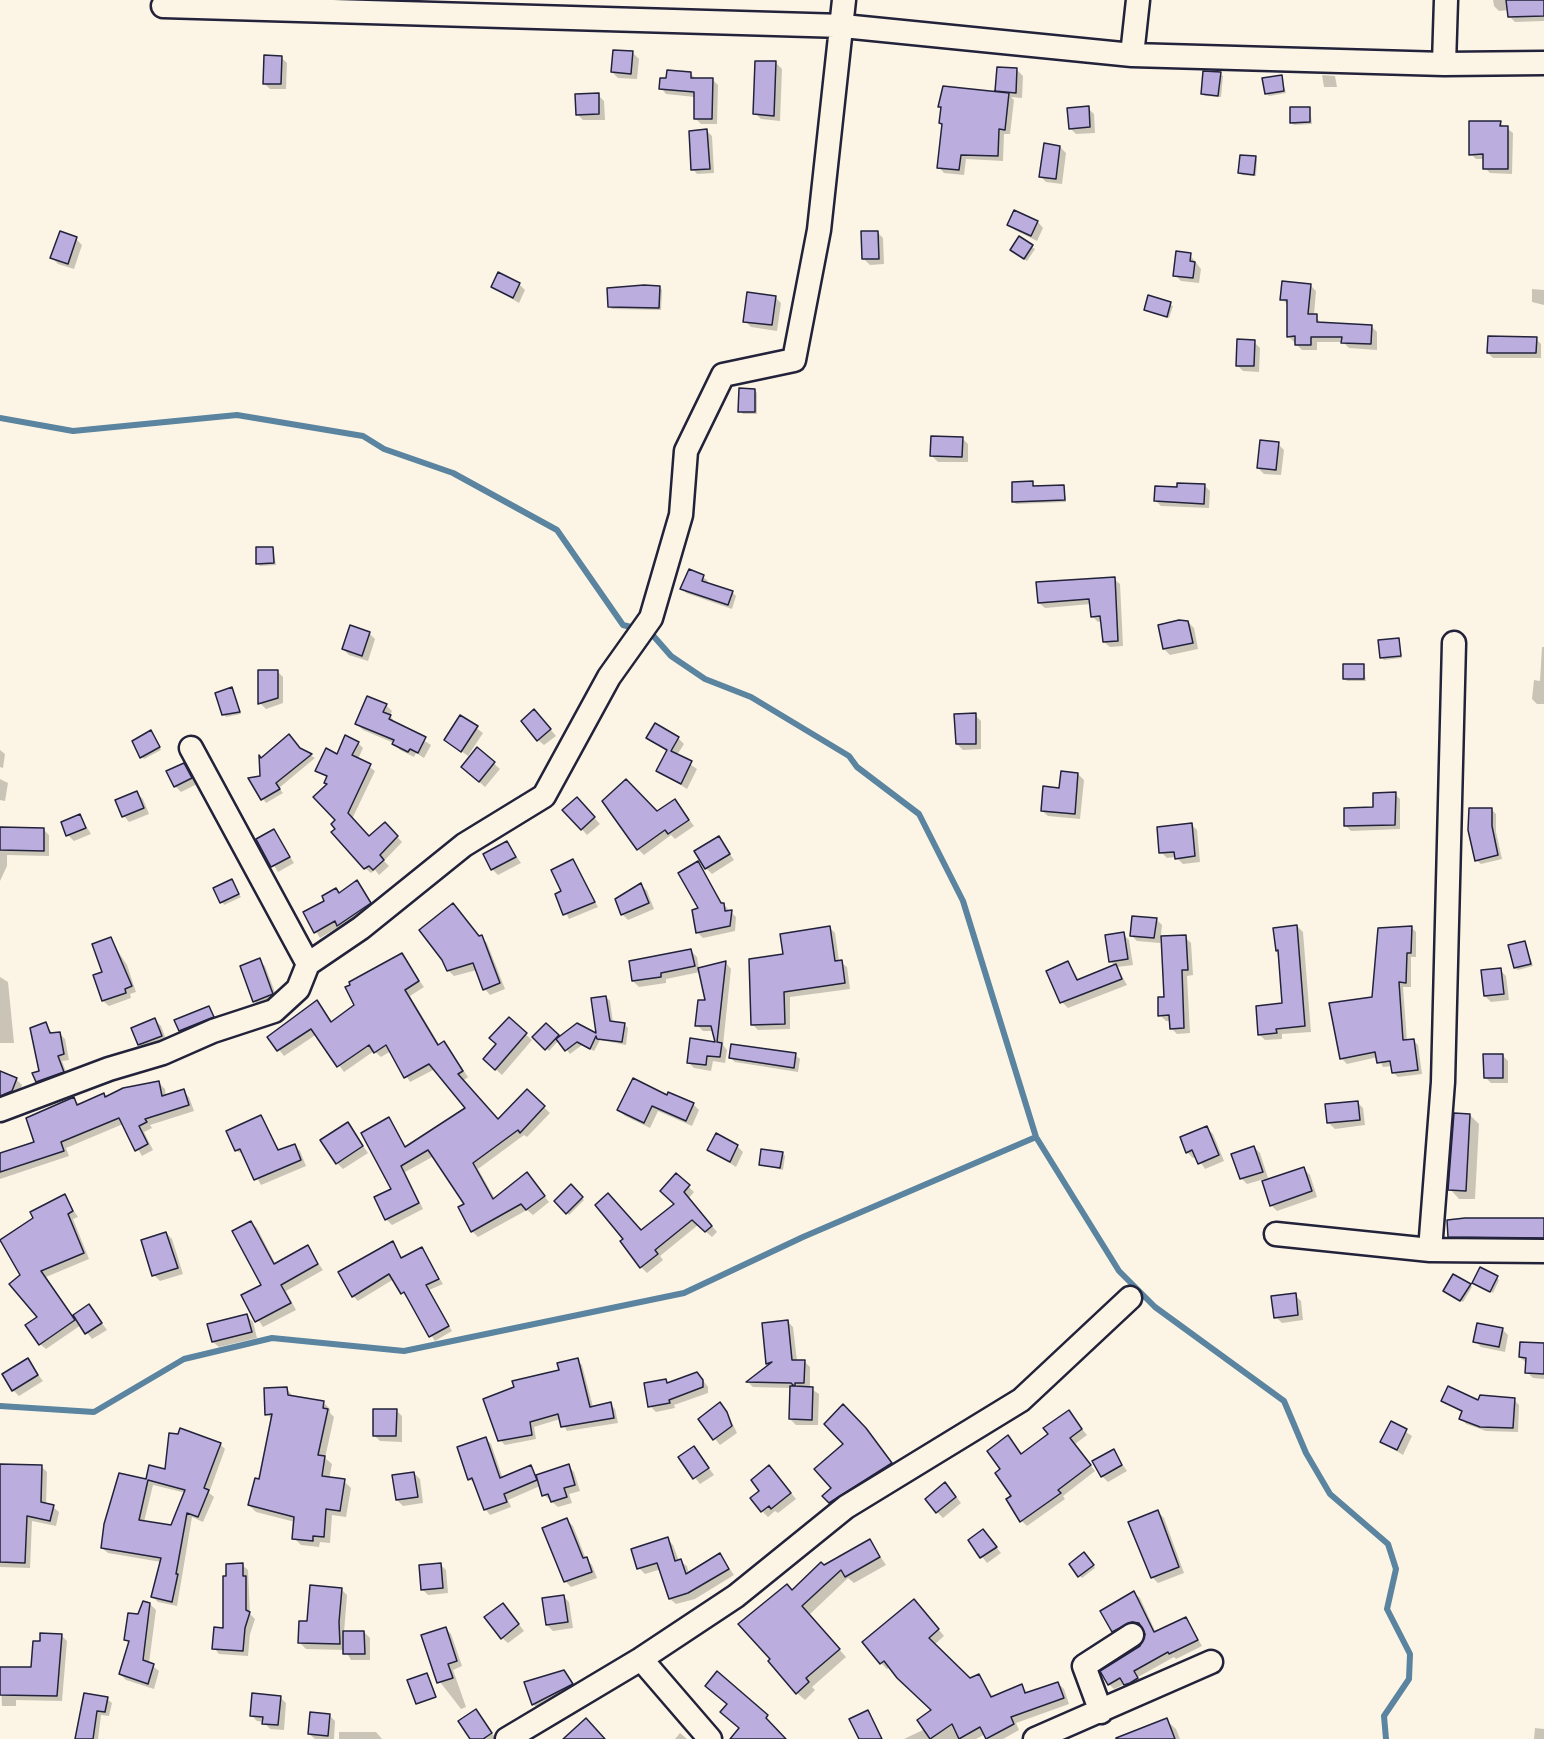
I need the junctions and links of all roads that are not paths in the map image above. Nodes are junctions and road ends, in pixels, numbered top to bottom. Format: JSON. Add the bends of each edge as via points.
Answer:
{"nodes":[{"id":1,"x":844,"y":0,"type":"edge"},
{"id":2,"x":1137,"y":0,"type":"edge"},
{"id":3,"x":1446,"y":0,"type":"edge"},
{"id":4,"x":198,"y":3,"type":"edge"},
{"id":5,"x":163,"y":6,"type":"dead end"},
{"id":6,"x":843,"y":26,"type":"junction"},
{"id":7,"x":1132,"y":55,"type":"junction"},
{"id":8,"x":1544,"y":63,"type":"edge"},
{"id":9,"x":1444,"y":64,"type":"junction"},
{"id":10,"x":1454,"y":643,"type":"dead end"},
{"id":11,"x":191,"y":748,"type":"dead end"},
{"id":12,"x":308,"y":964,"type":"junction"},
{"id":13,"x":0,"y":1110,"type":"edge"},
{"id":14,"x":1276,"y":1234,"type":"dead end"},
{"id":15,"x":1430,"y":1250,"type":"junction"},
{"id":16,"x":1544,"y":1251,"type":"edge"},
{"id":17,"x":1130,"y":1298,"type":"dead end"},
{"id":18,"x":1132,"y":1635,"type":"dead end"},
{"id":19,"x":641,"y":1659,"type":"junction"},
{"id":20,"x":1211,"y":1662,"type":"dead end"},
{"id":21,"x":1101,"y":1712,"type":"junction"},
{"id":22,"x":507,"y":1739,"type":"edge"},
{"id":23,"x":710,"y":1739,"type":"edge"},
{"id":24,"x":1035,"y":1739,"type":"edge"}],
"edges":[{"from":1,"to":6,"type":"street"},
{"from":2,"to":7,"type":"street"},
{"from":3,"to":9,"type":"street"},
{"from":4,"to":5,"type":"street"},
{"from":4,"to":6,"type":"street"},
{"from":6,"to":7,"type":"street"},
{"from":6,"to":12,"type":"street","via":[[819,230],[794,360],[723,375],[686,451],[681,514],[651,618],[609,676],[544,796],[464,845],[361,928]]},
{"from":7,"to":9,"type":"street"},
{"from":8,"to":9,"type":"street"},
{"from":10,"to":15,"type":"street","via":[[1443,1082]]},
{"from":11,"to":12,"type":"street"},
{"from":12,"to":13,"type":"street","via":[[298,989],[274,1011]]},
{"from":14,"to":15,"type":"street"},
{"from":15,"to":16,"type":"street"},
{"from":17,"to":19,"type":"street","via":[[1021,1400],[846,1507],[736,1596]]},
{"from":18,"to":21,"type":"street","via":[[1084,1666]]},
{"from":19,"to":22,"type":"street"},
{"from":19,"to":23,"type":"street"},
{"from":20,"to":21,"type":"street"},
{"from":21,"to":24,"type":"street"}]}
